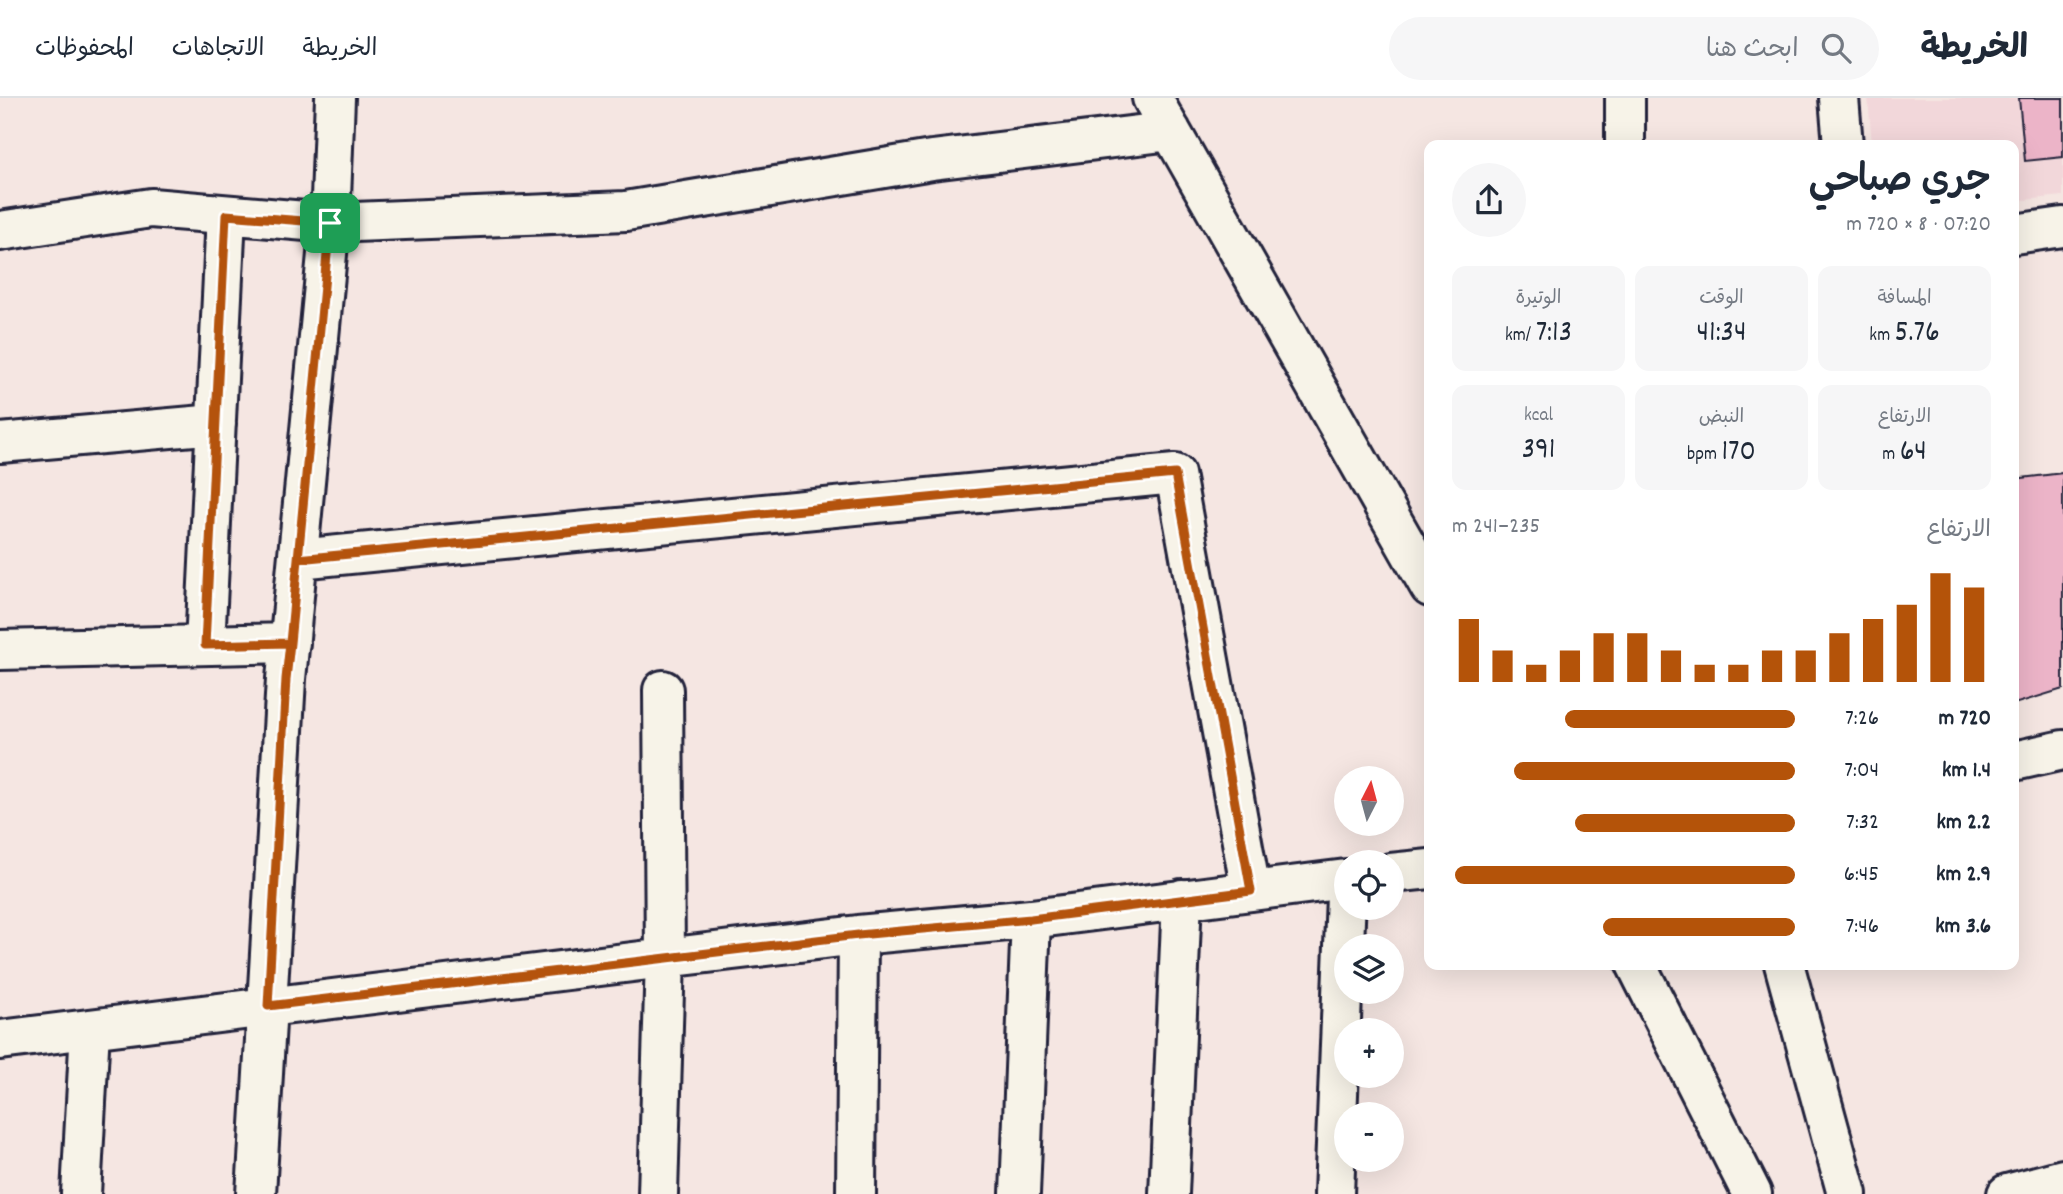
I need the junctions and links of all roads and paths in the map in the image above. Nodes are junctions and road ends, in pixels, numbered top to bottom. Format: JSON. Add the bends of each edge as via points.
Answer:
{"nodes":[{"id":1,"x":335,"y":98,"type":"edge"},
{"id":2,"x":1152,"y":98,"type":"edge"},
{"id":3,"x":1625,"y":98,"type":"edge"},
{"id":4,"x":1839,"y":98,"type":"edge"},
{"id":5,"x":1171,"y":131,"type":"junction"},
{"id":6,"x":1625,"y":140,"type":"edge"},
{"id":7,"x":1843,"y":140,"type":"edge"},
{"id":8,"x":226,"y":215,"type":"junction"},
{"id":9,"x":330,"y":223,"type":"junction"},
{"id":10,"x":2063,"y":227,"type":"edge"},
{"id":11,"x":0,"y":231,"type":"edge"},
{"id":12,"x":2019,"y":233,"type":"edge"},
{"id":13,"x":216,"y":425,"type":"junction"},
{"id":14,"x":0,"y":443,"type":"edge"},
{"id":15,"x":298,"y":559,"type":"junction"},
{"id":16,"x":1424,"y":576,"type":"edge"},
{"id":17,"x":290,"y":643,"type":"junction"},
{"id":18,"x":205,"y":645,"type":"junction"},
{"id":19,"x":0,"y":650,"type":"edge"},
{"id":20,"x":663,"y":690,"type":"dead end"},
{"id":21,"x":2063,"y":750,"type":"edge"},
{"id":22,"x":2019,"y":760,"type":"edge"},
{"id":23,"x":1424,"y":870,"type":"edge"},
{"id":24,"x":1404,"y":872,"type":"edge"},
{"id":25,"x":1334,"y":881,"type":"edge"},
{"id":26,"x":1251,"y":891,"type":"junction"},
{"id":27,"x":1182,"y":899,"type":"junction"},
{"id":28,"x":1031,"y":919,"type":"junction"},
{"id":29,"x":1345,"y":920,"type":"edge"},
{"id":30,"x":858,"y":935,"type":"junction"},
{"id":31,"x":665,"y":958,"type":"junction"},
{"id":32,"x":1639,"y":970,"type":"edge"},
{"id":33,"x":1786,"y":970,"type":"edge"},
{"id":34,"x":268,"y":1006,"type":"junction"},
{"id":35,"x":90,"y":1029,"type":"junction"},
{"id":36,"x":0,"y":1041,"type":"edge"},
{"id":37,"x":2063,"y":1179,"type":"edge"},
{"id":38,"x":81,"y":1194,"type":"edge"},
{"id":39,"x":256,"y":1194,"type":"edge"},
{"id":40,"x":658,"y":1194,"type":"edge"},
{"id":41,"x":856,"y":1194,"type":"edge"},
{"id":42,"x":1020,"y":1194,"type":"edge"},
{"id":43,"x":1169,"y":1194,"type":"edge"},
{"id":44,"x":1334,"y":1194,"type":"edge"},
{"id":45,"x":1752,"y":1194,"type":"edge"},
{"id":46,"x":1847,"y":1194,"type":"edge"},
{"id":47,"x":2007,"y":1194,"type":"edge"}],
"edges":[{"from":1,"to":9,"type":"street"},
{"from":2,"to":5,"type":"street"},
{"from":3,"to":6,"type":"street"},
{"from":4,"to":7,"type":"street"},
{"from":5,"to":9,"type":"street","via":[[932,160],[626,211]]},
{"from":5,"to":16,"type":"street"},
{"from":8,"to":9,"type":"street"},
{"from":8,"to":11,"type":"street","via":[[151,208]]},
{"from":8,"to":13,"type":"street"},
{"from":9,"to":15,"type":"street"},
{"from":10,"to":12,"type":"street"},
{"from":13,"to":14,"type":"street"},
{"from":13,"to":18,"type":"street"},
{"from":15,"to":17,"type":"street"},
{"from":15,"to":26,"type":"street","via":[[1175,474]]},
{"from":17,"to":18,"type":"street"},
{"from":17,"to":34,"type":"street"},
{"from":18,"to":19,"type":"street"},
{"from":20,"to":31,"type":"street"},
{"from":21,"to":22,"type":"street"},
{"from":23,"to":24,"type":"street"},
{"from":25,"to":26,"type":"street"},
{"from":26,"to":27,"type":"street"},
{"from":27,"to":28,"type":"street"},
{"from":27,"to":43,"type":"street"},
{"from":28,"to":30,"type":"street"},
{"from":28,"to":42,"type":"street"},
{"from":29,"to":44,"type":"street"},
{"from":30,"to":31,"type":"street"},
{"from":30,"to":41,"type":"street"},
{"from":31,"to":34,"type":"street"},
{"from":31,"to":40,"type":"street"},
{"from":32,"to":45,"type":"street"},
{"from":33,"to":46,"type":"street"},
{"from":34,"to":35,"type":"street"},
{"from":34,"to":39,"type":"street"},
{"from":35,"to":36,"type":"street"},
{"from":35,"to":38,"type":"street"},
{"from":37,"to":47,"type":"street"}]}
